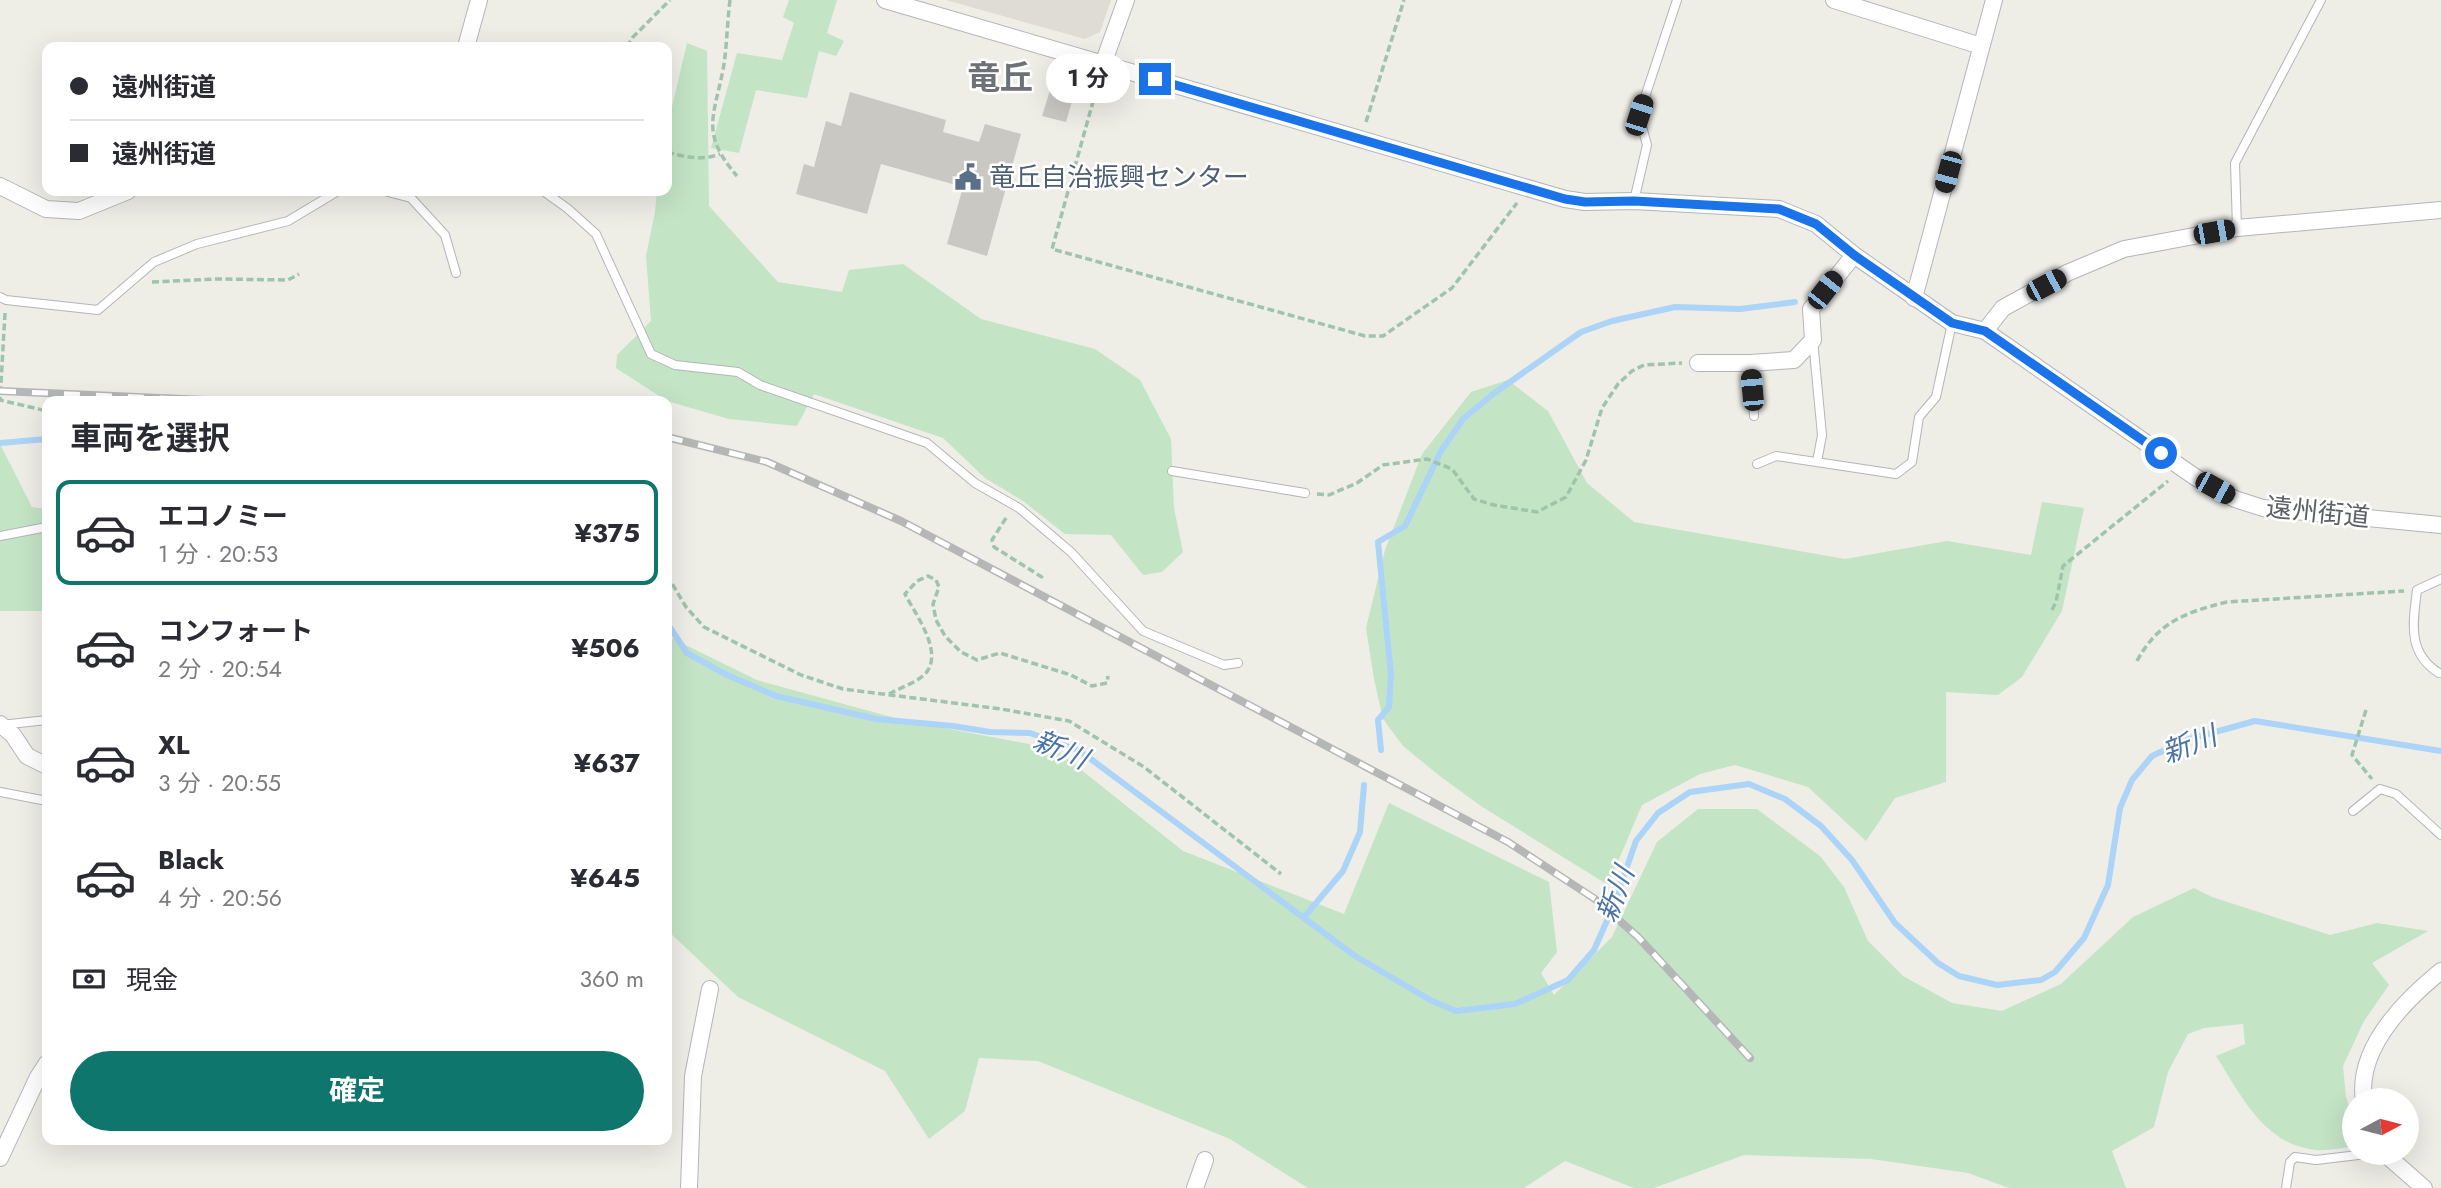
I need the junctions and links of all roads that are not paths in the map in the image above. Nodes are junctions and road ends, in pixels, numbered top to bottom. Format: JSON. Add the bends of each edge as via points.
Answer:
{"nodes":[{"id":1,"x":479,"y":0,"type":"edge"},
{"id":2,"x":885,"y":0,"type":"edge"},
{"id":3,"x":1126,"y":0,"type":"edge"},
{"id":4,"x":1677,"y":0,"type":"edge"},
{"id":5,"x":1834,"y":0,"type":"edge"},
{"id":6,"x":1994,"y":0,"type":"edge"},
{"id":7,"x":2321,"y":0,"type":"edge"},
{"id":8,"x":467,"y":42,"type":"edge"},
{"id":9,"x":1982,"y":47,"type":"junction"},
{"id":10,"x":1104,"y":64,"type":"junction"},
{"id":11,"x":0,"y":187,"type":"edge"},
{"id":12,"x":116,"y":196,"type":"edge"},
{"id":13,"x":330,"y":196,"type":"edge"},
{"id":14,"x":403,"y":196,"type":"edge"},
{"id":15,"x":549,"y":196,"type":"edge"},
{"id":16,"x":1634,"y":201,"type":"junction"},
{"id":17,"x":2441,"y":210,"type":"edge"},
{"id":18,"x":2236,"y":228,"type":"junction"},
{"id":19,"x":1854,"y":255,"type":"junction"},
{"id":20,"x":456,"y":273,"type":"dead end"},
{"id":21,"x":3,"y":298,"type":"edge"},
{"id":22,"x":1914,"y":298,"type":"junction"},
{"id":23,"x":1952,"y":323,"type":"junction"},
{"id":24,"x":1985,"y":331,"type":"junction"},
{"id":25,"x":1813,"y":340,"type":"junction"},
{"id":26,"x":1698,"y":363,"type":"road end"},
{"id":27,"x":1750,"y":363,"type":"junction"},
{"id":28,"x":1754,"y":416,"type":"dead end"},
{"id":29,"x":1817,"y":462,"type":"junction"},
{"id":30,"x":1757,"y":464,"type":"dead end"},
{"id":31,"x":1172,"y":471,"type":"dead end"},
{"id":32,"x":1305,"y":493,"type":"road end"},
{"id":33,"x":2441,"y":525,"type":"edge"},
{"id":34,"x":42,"y":528,"type":"edge"},
{"id":35,"x":0,"y":536,"type":"edge"},
{"id":36,"x":2441,"y":579,"type":"edge"},
{"id":37,"x":1238,"y":663,"type":"dead end"},
{"id":38,"x":2439,"y":673,"type":"dead end"},
{"id":39,"x":42,"y":720,"type":"edge"},
{"id":40,"x":1,"y":724,"type":"edge"},
{"id":41,"x":42,"y":764,"type":"edge"},
{"id":42,"x":0,"y":792,"type":"edge"},
{"id":43,"x":42,"y":800,"type":"edge"},
{"id":44,"x":2353,"y":811,"type":"dead end"},
{"id":45,"x":2441,"y":835,"type":"edge"},
{"id":46,"x":2441,"y":971,"type":"edge"},
{"id":47,"x":710,"y":989,"type":"dead end"},
{"id":48,"x":42,"y":1071,"type":"edge"},
{"id":49,"x":2362,"y":1088,"type":"edge"},
{"id":50,"x":2342,"y":1157,"type":"edge"},
{"id":51,"x":0,"y":1158,"type":"edge"},
{"id":52,"x":1205,"y":1160,"type":"dead end"},
{"id":53,"x":2399,"y":1166,"type":"edge"},
{"id":54,"x":689,"y":1188,"type":"edge"},
{"id":55,"x":1195,"y":1188,"type":"edge"},
{"id":56,"x":2286,"y":1188,"type":"edge"},
{"id":57,"x":2424,"y":1188,"type":"edge"}],
"edges":[{"from":1,"to":8,"type":"street"},
{"from":2,"to":10,"type":"street","name":"遠州街道"},
{"from":3,"to":10,"type":"street"},
{"from":4,"to":16,"type":"lane","via":[[1639,115],[1647,145]]},
{"from":5,"to":9,"type":"street"},
{"from":6,"to":9,"type":"street"},
{"from":7,"to":18,"type":"lane","via":[[2235,163]]},
{"from":9,"to":22,"type":"street"},
{"from":10,"to":16,"type":"street","name":"遠州街道","via":[[1527,190],[1585,202]]},
{"from":11,"to":12,"type":"street","via":[[46,209],[79,211]]},
{"from":13,"to":21,"type":"lane","via":[[288,221],[197,244],[154,262],[99,310]]},
{"from":14,"to":20,"type":"lane","via":[[411,198],[445,235]]},
{"from":15,"to":37,"type":"lane","via":[[596,234],[651,354],[675,365],[738,372],[760,385],[927,443],[1071,552],[1143,631],[1224,665]]},
{"from":16,"to":19,"type":"street","name":"遠州街道","via":[[1779,209],[1816,224]]},
{"from":17,"to":18,"type":"street"},
{"from":18,"to":24,"type":"street","via":[[2124,248],[2003,308]]},
{"from":19,"to":22,"type":"street","name":"遠州街道"},
{"from":19,"to":25,"type":"street","via":[[1811,309]]},
{"from":22,"to":23,"type":"street","name":"遠州街道"},
{"from":23,"to":24,"type":"street","name":"遠州街道"},
{"from":23,"to":29,"type":"lane","via":[[1936,397],[1919,417],[1912,462],[1896,474]]},
{"from":24,"to":33,"type":"street","name":"遠州街道","via":[[2235,499],[2263,508]]},
{"from":25,"to":27,"type":"street","via":[[1794,360]]},
{"from":25,"to":29,"type":"lane","via":[[1822,435]]},
{"from":26,"to":27,"type":"street"},
{"from":27,"to":28,"type":"lane"},
{"from":29,"to":30,"type":"lane","via":[[1776,456]]},
{"from":31,"to":32,"type":"lane"},
{"from":34,"to":35,"type":"lane"},
{"from":36,"to":38,"type":"lane","via":[[2417,590],[2412,626],[2416,647],[2427,665]]},
{"from":39,"to":40,"type":"lane"},
{"from":40,"to":41,"type":"street","via":[[27,756]]},
{"from":42,"to":43,"type":"lane"},
{"from":44,"to":45,"type":"lane","via":[[2380,789],[2396,794]]},
{"from":46,"to":49,"type":"street","via":[[2391,1021],[2369,1056]]},
{"from":47,"to":54,"type":"street","via":[[693,1076]]},
{"from":48,"to":51,"type":"street"},
{"from":50,"to":56,"type":"lane","via":[[2295,1157]]},
{"from":52,"to":55,"type":"street"},
{"from":53,"to":57,"type":"street"}]}
